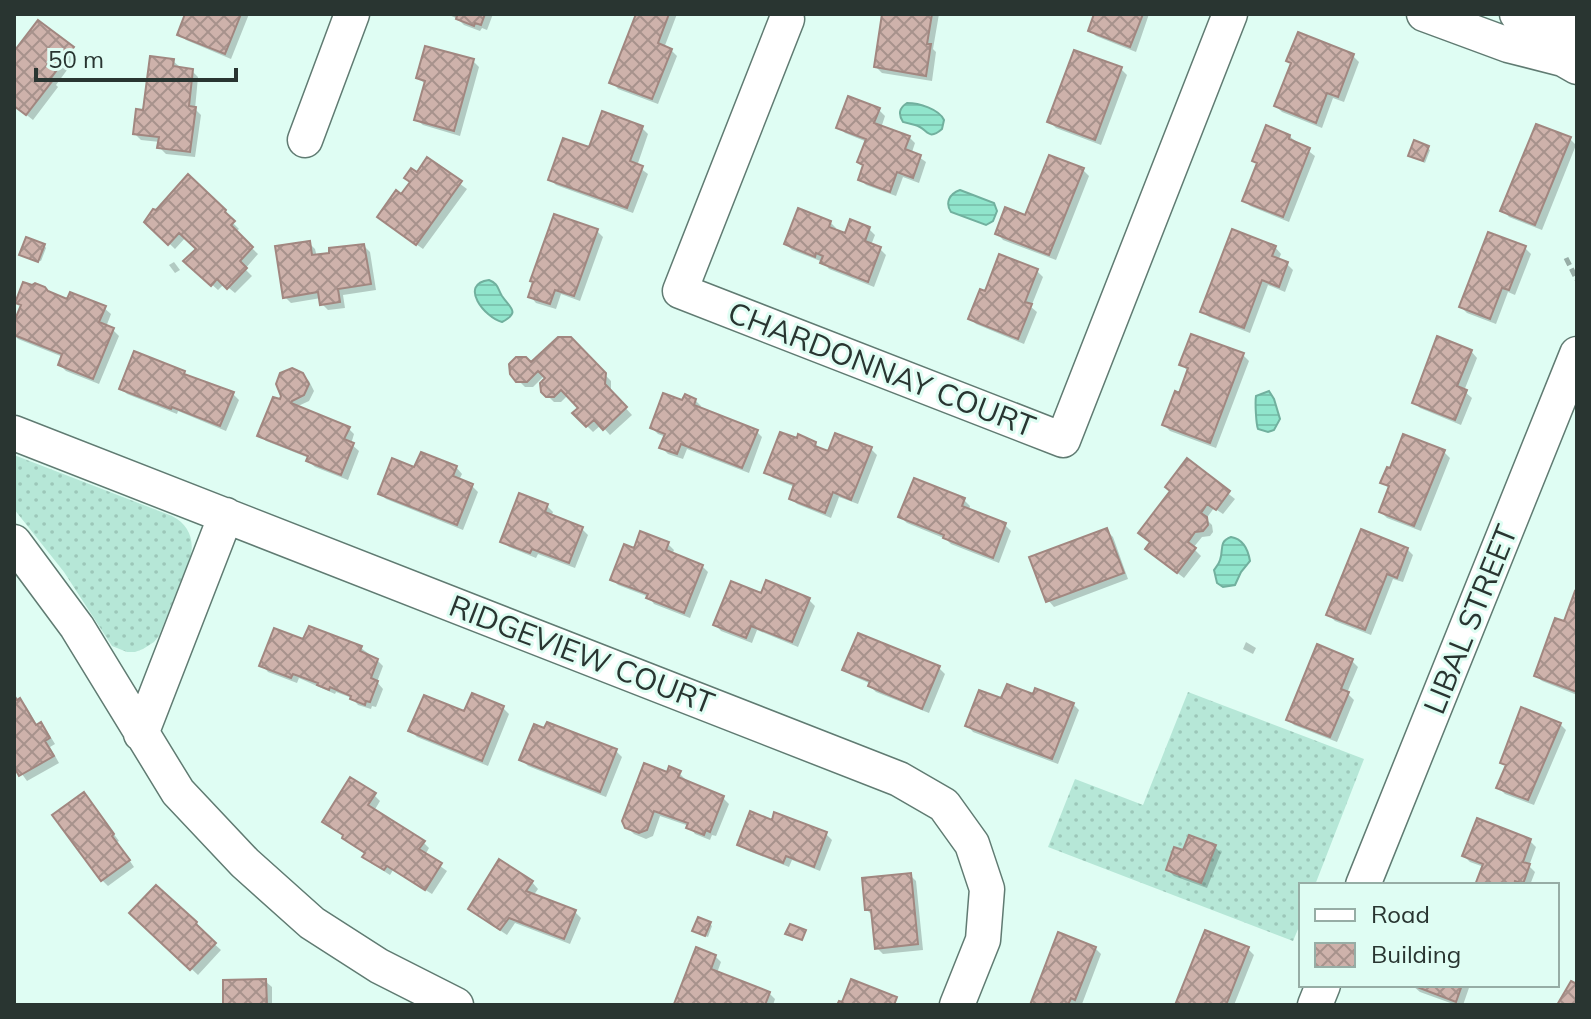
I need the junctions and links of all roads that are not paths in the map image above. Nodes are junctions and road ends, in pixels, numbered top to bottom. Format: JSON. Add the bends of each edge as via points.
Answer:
{"nodes":[{"id":1,"x":352,"y":14,"type":"edge"},
{"id":2,"x":1230,"y":14,"type":"edge"},
{"id":3,"x":1424,"y":14,"type":"edge"},
{"id":4,"x":1517,"y":14,"type":"edge"},
{"id":5,"x":787,"y":19,"type":"dead end"},
{"id":6,"x":1577,"y":33,"type":"edge"},
{"id":7,"x":1577,"y":67,"type":"edge"},
{"id":8,"x":305,"y":140,"type":"dead end"},
{"id":9,"x":1577,"y":354,"type":"edge"},
{"id":10,"x":14,"y":433,"type":"edge"},
{"id":11,"x":226,"y":515,"type":"junction"},
{"id":12,"x":14,"y":542,"type":"edge"},
{"id":13,"x":141,"y":734,"type":"junction"},
{"id":14,"x":1364,"y":883,"type":"edge"},
{"id":15,"x":456,"y":1005,"type":"edge"},
{"id":16,"x":957,"y":1005,"type":"edge"}],
"edges":[{"from":1,"to":8,"type":"street"},
{"from":2,"to":5,"type":"street","name":"CHARDONNAY COURT","via":[[1063,440],[680,291]]},
{"from":3,"to":7,"type":"street"},
{"from":4,"to":6,"type":"street"},
{"from":9,"to":14,"type":"street","name":"LIBAL STREET"},
{"from":10,"to":11,"type":"street","name":"RIDGEVIEW COURT"},
{"from":11,"to":13,"type":"street"},
{"from":11,"to":16,"type":"street","name":"RIDGEVIEW COURT","via":[[899,779],[944,805],[972,844],[987,889],[983,940]]},
{"from":12,"to":13,"type":"street","via":[[77,627]]},
{"from":13,"to":15,"type":"street","via":[[178,792],[312,923],[379,966]]}]}
